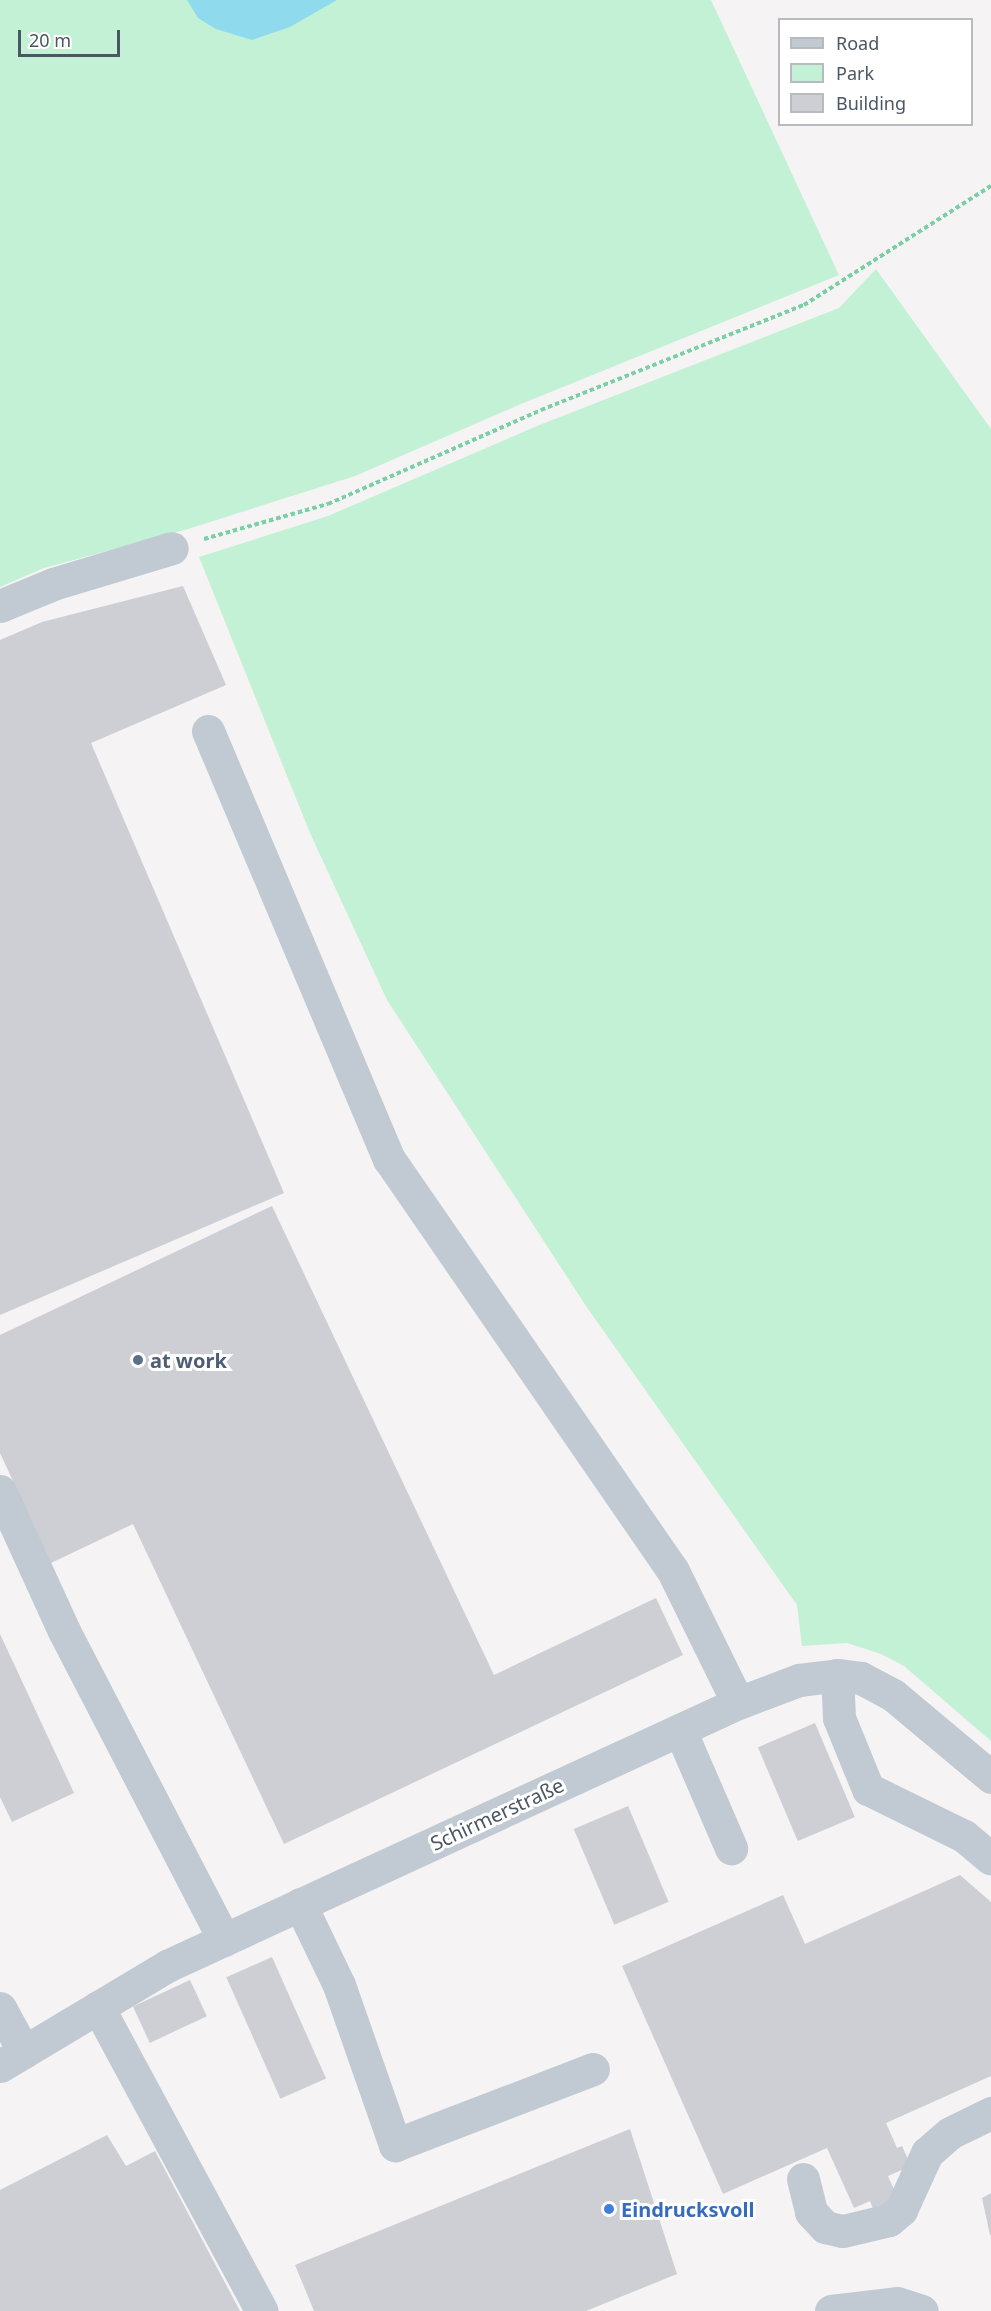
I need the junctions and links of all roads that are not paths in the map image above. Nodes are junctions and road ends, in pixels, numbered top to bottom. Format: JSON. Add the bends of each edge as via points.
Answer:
{"nodes":[{"id":1,"x":172,"y":548,"type":"road end"},
{"id":2,"x":0,"y":606,"type":"edge"},
{"id":3,"x":208,"y":731,"type":"dead end"},
{"id":4,"x":0,"y":1491,"type":"edge"},
{"id":5,"x":837,"y":1675,"type":"junction"},
{"id":6,"x":738,"y":1703,"type":"junction"},
{"id":7,"x":680,"y":1730,"type":"junction"},
{"id":8,"x":991,"y":1778,"type":"edge"},
{"id":9,"x":731,"y":1848,"type":"dead end"},
{"id":10,"x":991,"y":1859,"type":"edge"},
{"id":11,"x":300,"y":1904,"type":"junction"},
{"id":12,"x":224,"y":1940,"type":"junction"},
{"id":13,"x":98,"y":2007,"type":"junction"},
{"id":14,"x":0,"y":2008,"type":"edge"},
{"id":15,"x":12,"y":2059,"type":"edge"},
{"id":16,"x":592,"y":2069,"type":"dead end"},
{"id":17,"x":991,"y":2114,"type":"edge"},
{"id":18,"x":803,"y":2179,"type":"dead end"},
{"id":19,"x":262,"y":2311,"type":"edge"},
{"id":20,"x":831,"y":2311,"type":"edge"},
{"id":21,"x":922,"y":2311,"type":"edge"}],
"edges":[{"from":1,"to":2,"type":"street","via":[[53,584]]},
{"from":3,"to":6,"type":"street","via":[[389,1159],[673,1571]]},
{"from":4,"to":12,"type":"street","via":[[64,1631]]},
{"from":5,"to":6,"type":"street","name":"Schirmerstraße","via":[[799,1680]]},
{"from":5,"to":8,"type":"street","name":"Schirmerstraße","via":[[861,1678],[893,1695]]},
{"from":5,"to":10,"type":"street","via":[[839,1718],[868,1789],[964,1836]]},
{"from":6,"to":7,"type":"street","name":"Schirmerstraße"},
{"from":7,"to":9,"type":"street"},
{"from":7,"to":11,"type":"street","name":"Schirmerstraße"},
{"from":11,"to":12,"type":"street","name":"Schirmerstraße"},
{"from":11,"to":16,"type":"street","via":[[339,1985],[395,2145]]},
{"from":12,"to":13,"type":"street","name":"Schirmerstraße","via":[[168,1966]]},
{"from":13,"to":15,"type":"street","name":"Schirmerstraße"},
{"from":13,"to":19,"type":"street"},
{"from":14,"to":15,"type":"street"},
{"from":17,"to":18,"type":"street","via":[[950,2133],[927,2153],[901,2210],[889,2220],[843,2231],[825,2227],[811,2212]]},
{"from":20,"to":21,"type":"street","via":[[897,2303]]}]}
